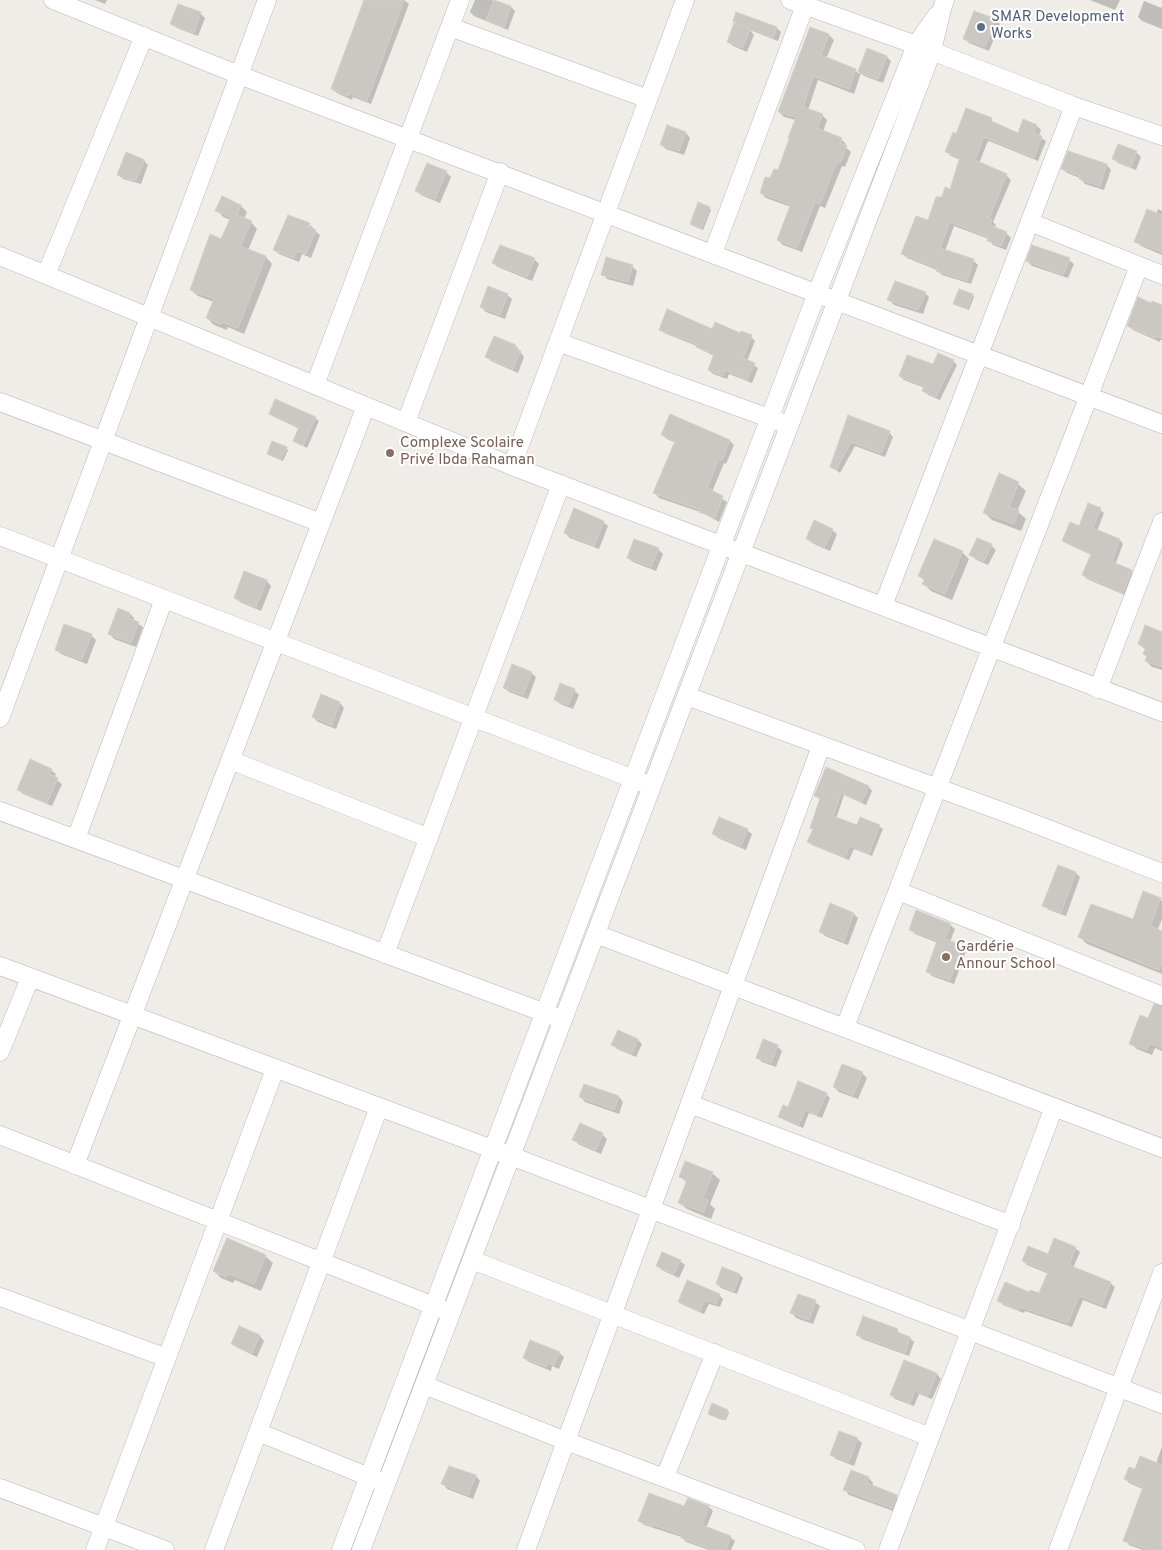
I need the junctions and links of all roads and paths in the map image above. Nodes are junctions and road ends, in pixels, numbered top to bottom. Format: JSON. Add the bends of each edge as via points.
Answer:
{"nodes":[{"id":1,"x":53,"y":0,"type":"edge"},
{"id":2,"x":267,"y":0,"type":"edge"},
{"id":3,"x":460,"y":0,"type":"edge"},
{"id":4,"x":685,"y":0,"type":"edge"},
{"id":5,"x":801,"y":2,"type":"edge"},
{"id":6,"x":944,"y":4,"type":"edge"},
{"id":7,"x":450,"y":27,"type":"junction"},
{"id":8,"x":144,"y":36,"type":"junction"},
{"id":9,"x":924,"y":48,"type":"junction"},
{"id":10,"x":239,"y":75,"type":"junction"},
{"id":11,"x":648,"y":99,"type":"junction"},
{"id":12,"x":1074,"y":106,"type":"junction"},
{"id":13,"x":1162,"y":136,"type":"edge"},
{"id":14,"x":408,"y":138,"type":"junction"},
{"id":15,"x":500,"y":172,"type":"junction"},
{"id":16,"x":606,"y":213,"type":"junction"},
{"id":17,"x":1030,"y":222,"type":"junction"},
{"id":18,"x":713,"y":253,"type":"junction"},
{"id":19,"x":0,"y":256,"type":"edge"},
{"id":20,"x":1139,"y":266,"type":"junction"},
{"id":21,"x":46,"y":275,"type":"junction"},
{"id":22,"x":1162,"y":275,"type":"edge"},
{"id":23,"x":817,"y":293,"type":"junction"},
{"id":24,"x":837,"y":301,"type":"junction"},
{"id":25,"x":149,"y":317,"type":"junction"},
{"id":26,"x":558,"y":342,"type":"junction"},
{"id":27,"x":979,"y":354,"type":"junction"},
{"id":28,"x":315,"y":385,"type":"junction"},
{"id":29,"x":1089,"y":396,"type":"junction"},
{"id":30,"x":0,"y":402,"type":"edge"},
{"id":31,"x":366,"y":406,"type":"junction"},
{"id":32,"x":770,"y":418,"type":"junction"},
{"id":33,"x":406,"y":422,"type":"junction"},
{"id":34,"x":1162,"y":424,"type":"edge"},
{"id":35,"x":790,"y":426,"type":"junction"},
{"id":36,"x":103,"y":441,"type":"junction"},
{"id":37,"x":512,"y":466,"type":"junction"},
{"id":38,"x":561,"y":484,"type":"junction"},
{"id":39,"x":1162,"y":522,"type":"edge"},
{"id":40,"x":321,"y":523,"type":"junction"},
{"id":41,"x":0,"y":536,"type":"edge"},
{"id":42,"x":722,"y":545,"type":"junction"},
{"id":43,"x":741,"y":552,"type":"junction"},
{"id":44,"x":59,"y":559,"type":"junction"},
{"id":45,"x":164,"y":599,"type":"junction"},
{"id":46,"x":883,"y":606,"type":"junction"},
{"id":47,"x":276,"y":642,"type":"junction"},
{"id":48,"x":992,"y":646,"type":"junction"},
{"id":49,"x":1098,"y":689,"type":"junction"},
{"id":50,"x":687,"y":696,"type":"junction"},
{"id":51,"x":1162,"y":712,"type":"edge"},
{"id":52,"x":0,"y":718,"type":"edge"},
{"id":53,"x":474,"y":718,"type":"junction"},
{"id":54,"x":821,"y":746,"type":"junction"},
{"id":55,"x":230,"y":760,"type":"junction"},
{"id":56,"x":633,"y":779,"type":"junction"},
{"id":57,"x":652,"y":786,"type":"junction"},
{"id":58,"x":937,"y":788,"type":"junction"},
{"id":59,"x":0,"y":811,"type":"edge"},
{"id":60,"x":429,"y":838,"type":"junction"},
{"id":61,"x":76,"y":839,"type":"junction"},
{"id":62,"x":1162,"y":873,"type":"edge"},
{"id":63,"x":184,"y":879,"type":"junction"},
{"id":64,"x":898,"y":891,"type":"junction"},
{"id":65,"x":596,"y":934,"type":"junction"},
{"id":66,"x":385,"y":954,"type":"junction"},
{"id":67,"x":0,"y":966,"type":"edge"},
{"id":68,"x":30,"y":978,"type":"junction"},
{"id":69,"x":733,"y":986,"type":"junction"},
{"id":70,"x":1162,"y":996,"type":"edge"},
{"id":71,"x":544,"y":1013,"type":"junction"},
{"id":72,"x":132,"y":1015,"type":"junction"},
{"id":73,"x":563,"y":1020,"type":"junction"},
{"id":74,"x":845,"y":1027,"type":"junction"},
{"id":75,"x":0,"y":1052,"type":"edge"},
{"id":76,"x":275,"y":1069,"type":"junction"},
{"id":77,"x":690,"y":1104,"type":"junction"},
{"id":78,"x":379,"y":1107,"type":"junction"},
{"id":79,"x":1054,"y":1107,"type":"junction"},
{"id":80,"x":0,"y":1135,"type":"edge"},
{"id":81,"x":1162,"y":1148,"type":"edge"},
{"id":82,"x":493,"y":1149,"type":"junction"},
{"id":83,"x":511,"y":1156,"type":"junction"},
{"id":84,"x":75,"y":1165,"type":"junction"},
{"id":85,"x":651,"y":1209,"type":"junction"},
{"id":86,"x":218,"y":1221,"type":"junction"},
{"id":87,"x":1011,"y":1225,"type":"junction"},
{"id":88,"x":472,"y":1260,"type":"junction"},
{"id":89,"x":321,"y":1262,"type":"junction"},
{"id":90,"x":1162,"y":1273,"type":"edge"},
{"id":91,"x":0,"y":1297,"type":"edge"},
{"id":92,"x":434,"y":1306,"type":"junction"},
{"id":93,"x":452,"y":1313,"type":"junction"},
{"id":94,"x":612,"y":1314,"type":"junction"},
{"id":95,"x":970,"y":1330,"type":"junction"},
{"id":96,"x":715,"y":1353,"type":"junction"},
{"id":97,"x":167,"y":1358,"type":"junction"},
{"id":98,"x":424,"y":1386,"type":"junction"},
{"id":99,"x":1119,"y":1387,"type":"junction"},
{"id":100,"x":1162,"y":1404,"type":"edge"},
{"id":101,"x":258,"y":1432,"type":"junction"},
{"id":102,"x":930,"y":1437,"type":"junction"},
{"id":103,"x":566,"y":1441,"type":"junction"},
{"id":104,"x":369,"y":1477,"type":"junction"},
{"id":105,"x":665,"y":1477,"type":"junction"},
{"id":106,"x":387,"y":1484,"type":"junction"},
{"id":107,"x":0,"y":1488,"type":"edge"},
{"id":108,"x":103,"y":1527,"type":"junction"},
{"id":109,"x":95,"y":1550,"type":"edge"},
{"id":110,"x":165,"y":1550,"type":"edge"},
{"id":111,"x":214,"y":1550,"type":"edge"},
{"id":112,"x":341,"y":1550,"type":"edge"},
{"id":113,"x":361,"y":1550,"type":"edge"},
{"id":114,"x":526,"y":1550,"type":"edge"},
{"id":115,"x":856,"y":1550,"type":"edge"},
{"id":116,"x":888,"y":1550,"type":"edge"},
{"id":117,"x":1058,"y":1550,"type":"edge"}],
"edges":[{"from":1,"to":8,"type":"street"},
{"from":2,"to":10,"type":"street"},
{"from":3,"to":7,"type":"street"},
{"from":4,"to":11,"type":"street"},
{"from":5,"to":9,"type":"street"},
{"from":5,"to":18,"type":"street"},
{"from":6,"to":9,"type":"street"},
{"from":7,"to":11,"type":"street"},
{"from":7,"to":14,"type":"street"},
{"from":8,"to":10,"type":"street"},
{"from":8,"to":21,"type":"street"},
{"from":9,"to":12,"type":"street"},
{"from":9,"to":23,"type":"street"},
{"from":9,"to":24,"type":"street"},
{"from":10,"to":14,"type":"street"},
{"from":10,"to":25,"type":"street"},
{"from":11,"to":16,"type":"street"},
{"from":12,"to":13,"type":"street"},
{"from":12,"to":17,"type":"street"},
{"from":14,"to":15,"type":"street"},
{"from":14,"to":28,"type":"street"},
{"from":15,"to":16,"type":"street"},
{"from":15,"to":33,"type":"street"},
{"from":16,"to":18,"type":"street"},
{"from":16,"to":26,"type":"street"},
{"from":17,"to":20,"type":"street"},
{"from":17,"to":27,"type":"street"},
{"from":18,"to":23,"type":"street"},
{"from":19,"to":21,"type":"street"},
{"from":20,"to":22,"type":"street"},
{"from":20,"to":29,"type":"street"},
{"from":21,"to":25,"type":"street"},
{"from":23,"to":24,"type":"street"},
{"from":23,"to":32,"type":"street"},
{"from":24,"to":27,"type":"street"},
{"from":24,"to":35,"type":"street"},
{"from":25,"to":28,"type":"street"},
{"from":25,"to":36,"type":"street"},
{"from":26,"to":32,"type":"street"},
{"from":26,"to":37,"type":"street"},
{"from":27,"to":29,"type":"street"},
{"from":27,"to":46,"type":"street"},
{"from":28,"to":31,"type":"street"},
{"from":29,"to":34,"type":"street"},
{"from":29,"to":48,"type":"street"},
{"from":30,"to":36,"type":"street"},
{"from":31,"to":33,"type":"street"},
{"from":31,"to":40,"type":"street"},
{"from":32,"to":35,"type":"street"},
{"from":32,"to":42,"type":"street"},
{"from":33,"to":37,"type":"street"},
{"from":35,"to":43,"type":"street"},
{"from":36,"to":40,"type":"street"},
{"from":36,"to":44,"type":"street"},
{"from":37,"to":38,"type":"street"},
{"from":38,"to":42,"type":"street"},
{"from":38,"to":53,"type":"street"},
{"from":39,"to":49,"type":"street"},
{"from":40,"to":47,"type":"street"},
{"from":41,"to":44,"type":"street"},
{"from":42,"to":43,"type":"street"},
{"from":42,"to":56,"type":"street"},
{"from":43,"to":46,"type":"street"},
{"from":43,"to":50,"type":"street"},
{"from":44,"to":45,"type":"street"},
{"from":44,"to":52,"type":"street"},
{"from":45,"to":47,"type":"street"},
{"from":45,"to":61,"type":"street"},
{"from":46,"to":48,"type":"street"},
{"from":47,"to":53,"type":"street"},
{"from":47,"to":55,"type":"street"},
{"from":48,"to":49,"type":"street"},
{"from":48,"to":58,"type":"street"},
{"from":49,"to":51,"type":"street"},
{"from":50,"to":54,"type":"street"},
{"from":50,"to":57,"type":"street"},
{"from":53,"to":56,"type":"street"},
{"from":53,"to":60,"type":"street"},
{"from":54,"to":58,"type":"street"},
{"from":54,"to":69,"type":"street"},
{"from":55,"to":60,"type":"street"},
{"from":55,"to":63,"type":"street"},
{"from":56,"to":57,"type":"street"},
{"from":56,"to":71,"type":"street"},
{"from":57,"to":65,"type":"street"},
{"from":58,"to":62,"type":"street"},
{"from":58,"to":64,"type":"street"},
{"from":59,"to":61,"type":"street"},
{"from":60,"to":66,"type":"street"},
{"from":61,"to":63,"type":"street"},
{"from":63,"to":66,"type":"street"},
{"from":63,"to":72,"type":"street"},
{"from":64,"to":70,"type":"street"},
{"from":64,"to":74,"type":"street"},
{"from":65,"to":69,"type":"street"},
{"from":65,"to":73,"type":"street"},
{"from":66,"to":71,"type":"street"},
{"from":67,"to":68,"type":"street"},
{"from":68,"to":72,"type":"street"},
{"from":68,"to":75,"type":"street"},
{"from":69,"to":74,"type":"street"},
{"from":69,"to":77,"type":"street"},
{"from":71,"to":73,"type":"street"},
{"from":71,"to":82,"type":"street"},
{"from":72,"to":76,"type":"street"},
{"from":72,"to":84,"type":"street"},
{"from":73,"to":83,"type":"street"},
{"from":74,"to":79,"type":"street"},
{"from":76,"to":78,"type":"street"},
{"from":76,"to":86,"type":"street"},
{"from":77,"to":85,"type":"street"},
{"from":77,"to":87,"type":"street"},
{"from":78,"to":82,"type":"street"},
{"from":78,"to":89,"type":"street"},
{"from":79,"to":81,"type":"street"},
{"from":79,"to":87,"type":"street"},
{"from":80,"to":84,"type":"street"},
{"from":82,"to":83,"type":"street"},
{"from":82,"to":92,"type":"street"},
{"from":83,"to":85,"type":"street"},
{"from":83,"to":88,"type":"street"},
{"from":84,"to":86,"type":"street"},
{"from":85,"to":94,"type":"street"},
{"from":85,"to":95,"type":"street"},
{"from":86,"to":89,"type":"street"},
{"from":86,"to":97,"type":"street"},
{"from":87,"to":95,"type":"street"},
{"from":88,"to":93,"type":"street"},
{"from":88,"to":94,"type":"street"},
{"from":89,"to":92,"type":"street"},
{"from":89,"to":101,"type":"street"},
{"from":90,"to":99,"type":"street"},
{"from":91,"to":97,"type":"street"},
{"from":92,"to":93,"type":"street"},
{"from":92,"to":104,"type":"street"},
{"from":93,"to":98,"type":"street"},
{"from":94,"to":96,"type":"street"},
{"from":94,"to":103,"type":"street"},
{"from":95,"to":99,"type":"street"},
{"from":95,"to":102,"type":"street"},
{"from":96,"to":102,"type":"street"},
{"from":96,"to":105,"type":"street"},
{"from":97,"to":108,"type":"street"},
{"from":98,"to":103,"type":"street"},
{"from":98,"to":106,"type":"street"},
{"from":99,"to":100,"type":"street"},
{"from":99,"to":117,"type":"street"},
{"from":101,"to":104,"type":"street"},
{"from":101,"to":111,"type":"street"},
{"from":102,"to":116,"type":"street"},
{"from":103,"to":105,"type":"street"},
{"from":103,"to":114,"type":"street"},
{"from":104,"to":106,"type":"street"},
{"from":104,"to":112,"type":"street"},
{"from":105,"to":115,"type":"street"},
{"from":106,"to":113,"type":"street"},
{"from":107,"to":108,"type":"street"},
{"from":108,"to":109,"type":"street"},
{"from":108,"to":110,"type":"street"}]}
